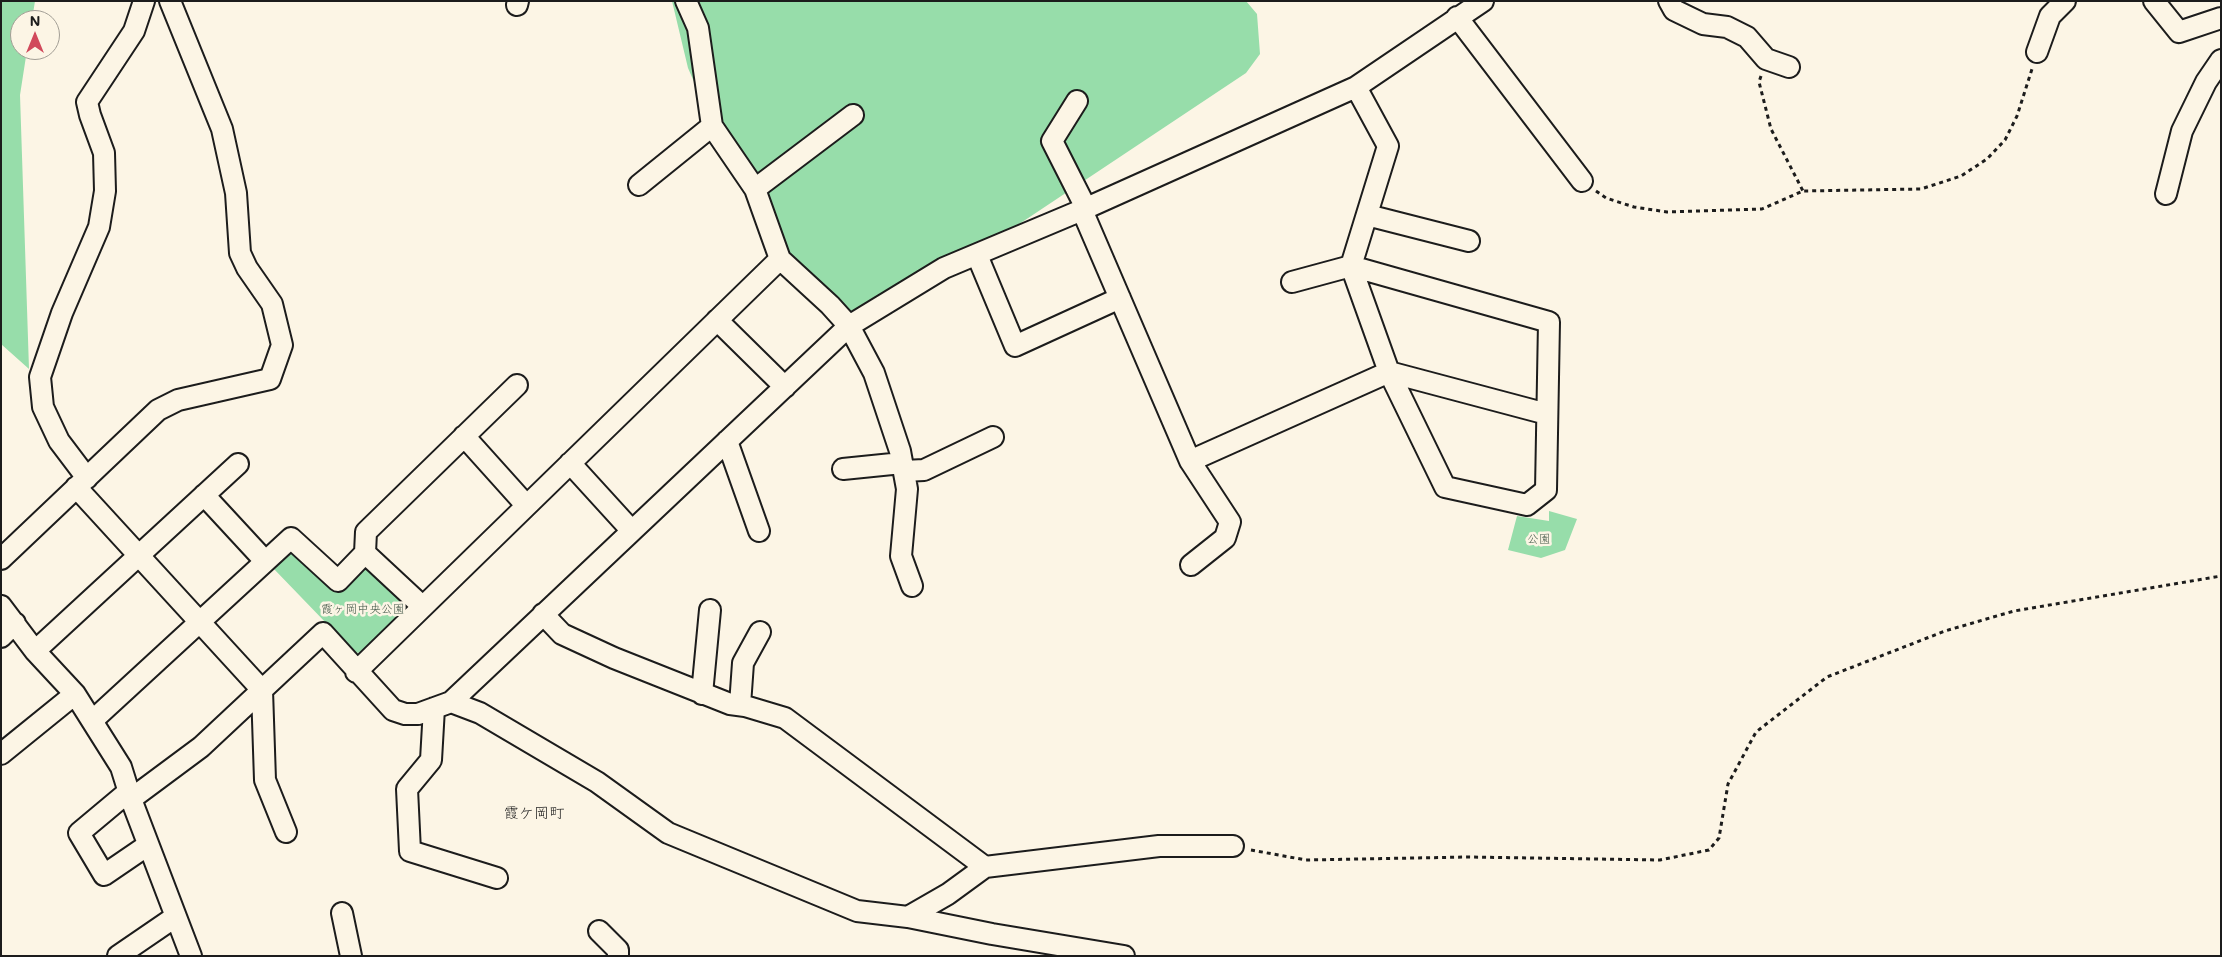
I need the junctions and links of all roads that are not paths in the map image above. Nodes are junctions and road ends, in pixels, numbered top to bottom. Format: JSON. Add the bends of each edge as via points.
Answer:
{"nodes":[{"id":1,"x":144,"y":1,"type":"edge"},
{"id":2,"x":170,"y":1,"type":"edge"},
{"id":3,"x":686,"y":1,"type":"edge"},
{"id":4,"x":1483,"y":1,"type":"edge"},
{"id":5,"x":1669,"y":1,"type":"edge"},
{"id":6,"x":2065,"y":1,"type":"edge"},
{"id":7,"x":2154,"y":1,"type":"edge"},
{"id":8,"x":1457,"y":17,"type":"junction"},
{"id":9,"x":2221,"y":18,"type":"edge"},
{"id":10,"x":2037,"y":52,"type":"road end"},
{"id":11,"x":2221,"y":60,"type":"edge"},
{"id":12,"x":1789,"y":67,"type":"dead end"},
{"id":13,"x":1356,"y":87,"type":"junction"},
{"id":14,"x":1077,"y":101,"type":"dead end"},
{"id":15,"x":853,"y":115,"type":"dead end"},
{"id":16,"x":712,"y":126,"type":"junction"},
{"id":17,"x":1582,"y":181,"type":"road end"},
{"id":18,"x":639,"y":184,"type":"dead end"},
{"id":19,"x":755,"y":189,"type":"junction"},
{"id":20,"x":2166,"y":194,"type":"dead end"},
{"id":21,"x":1084,"y":209,"type":"junction"},
{"id":22,"x":1367,"y":215,"type":"junction"},
{"id":23,"x":1469,"y":240,"type":"dead end"},
{"id":24,"x":978,"y":255,"type":"junction"},
{"id":25,"x":780,"y":259,"type":"junction"},
{"id":26,"x":1351,"y":266,"type":"junction"},
{"id":27,"x":1292,"y":282,"type":"dead end"},
{"id":28,"x":1120,"y":298,"type":"junction"},
{"id":29,"x":717,"y":320,"type":"junction"},
{"id":30,"x":849,"y":326,"type":"junction"},
{"id":31,"x":1389,"y":372,"type":"junction"},
{"id":32,"x":517,"y":385,"type":"dead end"},
{"id":33,"x":785,"y":387,"type":"junction"},
{"id":34,"x":1547,"y":414,"type":"junction"},
{"id":35,"x":464,"y":436,"type":"junction"},
{"id":36,"x":992,"y":437,"type":"dead end"},
{"id":37,"x":727,"y":441,"type":"junction"},
{"id":38,"x":1190,"y":461,"type":"junction"},
{"id":39,"x":570,"y":463,"type":"junction"},
{"id":40,"x":238,"y":464,"type":"dead end"},
{"id":41,"x":903,"y":467,"type":"junction"},
{"id":42,"x":842,"y":468,"type":"dead end"},
{"id":43,"x":82,"y":483,"type":"junction"},
{"id":44,"x":204,"y":495,"type":"junction"},
{"id":45,"x":526,"y":505,"type":"junction"},
{"id":46,"x":632,"y":531,"type":"junction"},
{"id":47,"x":759,"y":531,"type":"dead end"},
{"id":48,"x":366,"y":553,"type":"junction"},
{"id":49,"x":139,"y":555,"type":"junction"},
{"id":50,"x":1,"y":559,"type":"edge"},
{"id":51,"x":265,"y":561,"type":"junction"},
{"id":52,"x":1190,"y":565,"type":"dead end"},
{"id":53,"x":912,"y":586,"type":"dead end"},
{"id":54,"x":1,"y":606,"type":"edge"},
{"id":55,"x":422,"y":606,"type":"junction"},
{"id":56,"x":710,"y":610,"type":"dead end"},
{"id":57,"x":543,"y":614,"type":"junction"},
{"id":58,"x":199,"y":621,"type":"junction"},
{"id":59,"x":8,"y":630,"type":"edge"},
{"id":60,"x":760,"y":632,"type":"dead end"},
{"id":61,"x":34,"y":651,"type":"junction"},
{"id":62,"x":356,"y":672,"type":"junction"},
{"id":63,"x":262,"y":690,"type":"junction"},
{"id":64,"x":75,"y":694,"type":"junction"},
{"id":65,"x":702,"y":694,"type":"junction"},
{"id":66,"x":442,"y":705,"type":"junction"},
{"id":67,"x":740,"y":705,"type":"junction"},
{"id":68,"x":92,"y":721,"type":"junction"},
{"id":69,"x":1,"y":754,"type":"edge"},
{"id":70,"x":130,"y":795,"type":"junction"},
{"id":71,"x":286,"y":832,"type":"dead end"},
{"id":72,"x":148,"y":845,"type":"junction"},
{"id":73,"x":1233,"y":846,"type":"road end"},
{"id":74,"x":985,"y":867,"type":"junction"},
{"id":75,"x":497,"y":878,"type":"dead end"},
{"id":76,"x":342,"y":913,"type":"dead end"},
{"id":77,"x":175,"y":917,"type":"junction"},
{"id":78,"x":908,"y":917,"type":"junction"},
{"id":79,"x":599,"y":931,"type":"dead end"},
{"id":80,"x":118,"y":956,"type":"edge"},
{"id":81,"x":191,"y":956,"type":"edge"},
{"id":82,"x":351,"y":956,"type":"edge"},
{"id":83,"x":618,"y":956,"type":"edge"},
{"id":84,"x":1124,"y":956,"type":"edge"}],
"edges":[{"from":1,"to":43,"type":"street","via":[[134,31],[87,102],[104,153],[105,191],[99,226],[62,313],[40,377],[43,407]]},
{"from":2,"to":43,"type":"street","via":[[222,129],[236,193],[240,253],[272,304],[282,345],[270,379],[178,400],[158,410]]},
{"from":3,"to":16,"type":"street","via":[[698,28]]},
{"from":4,"to":8,"type":"street"},
{"from":5,"to":12,"type":"street","via":[[1674,10],[1703,24],[1727,27],[1747,37],[1766,58]]},
{"from":6,"to":10,"type":"street","via":[[2050,16]]},
{"from":7,"to":9,"type":"street","via":[[2179,32]]},
{"from":8,"to":13,"type":"street"},
{"from":8,"to":17,"type":"street"},
{"from":11,"to":20,"type":"street","via":[[2206,82],[2182,131]]},
{"from":13,"to":21,"type":"street"},
{"from":13,"to":22,"type":"street","via":[[1388,146]]},
{"from":14,"to":21,"type":"street","via":[[1052,141]]},
{"from":15,"to":19,"type":"street"},
{"from":16,"to":18,"type":"street"},
{"from":16,"to":19,"type":"street"},
{"from":19,"to":25,"type":"street"},
{"from":21,"to":24,"type":"street"},
{"from":21,"to":28,"type":"street"},
{"from":22,"to":23,"type":"street"},
{"from":22,"to":26,"type":"street"},
{"from":24,"to":28,"type":"street","via":[[1015,346]]},
{"from":24,"to":30,"type":"street","via":[[944,268]]},
{"from":25,"to":29,"type":"street"},
{"from":25,"to":30,"type":"street"},
{"from":26,"to":27,"type":"street"},
{"from":26,"to":31,"type":"street"},
{"from":26,"to":34,"type":"street","via":[[1549,322]]},
{"from":28,"to":38,"type":"street"},
{"from":29,"to":33,"type":"street"},
{"from":29,"to":39,"type":"street"},
{"from":30,"to":33,"type":"street"},
{"from":30,"to":41,"type":"street","via":[[874,373]]},
{"from":31,"to":34,"type":"street"},
{"from":31,"to":34,"type":"street","via":[[1445,487],[1527,505],[1546,490]]},
{"from":31,"to":38,"type":"street"},
{"from":32,"to":35,"type":"street"},
{"from":33,"to":37,"type":"street"},
{"from":35,"to":45,"type":"street"},
{"from":35,"to":48,"type":"street","via":[[366,532]]},
{"from":36,"to":41,"type":"street","via":[[924,470]]},
{"from":37,"to":46,"type":"street"},
{"from":37,"to":47,"type":"street"},
{"from":38,"to":52,"type":"street","via":[[1230,522],[1225,538]]},
{"from":39,"to":45,"type":"street"},
{"from":39,"to":46,"type":"street"},
{"from":40,"to":44,"type":"street"},
{"from":41,"to":42,"type":"street"},
{"from":41,"to":53,"type":"street","via":[[906,489],[901,556]]},
{"from":43,"to":49,"type":"street"},
{"from":43,"to":50,"type":"street"},
{"from":44,"to":49,"type":"street"},
{"from":44,"to":51,"type":"street"},
{"from":45,"to":55,"type":"street"},
{"from":46,"to":57,"type":"street"},
{"from":48,"to":51,"type":"street","via":[[338,581],[291,538]]},
{"from":48,"to":55,"type":"street"},
{"from":49,"to":58,"type":"street"},
{"from":49,"to":61,"type":"street"},
{"from":51,"to":58,"type":"street"},
{"from":54,"to":59,"type":"street"},
{"from":55,"to":62,"type":"street"},
{"from":56,"to":65,"type":"street"},
{"from":57,"to":65,"type":"street","via":[[562,634]]},
{"from":57,"to":66,"type":"street"},
{"from":58,"to":63,"type":"street"},
{"from":58,"to":68,"type":"street"},
{"from":59,"to":61,"type":"street"},
{"from":60,"to":67,"type":"street","via":[[743,663]]},
{"from":61,"to":64,"type":"street"},
{"from":62,"to":63,"type":"street","via":[[323,633]]},
{"from":62,"to":66,"type":"street","via":[[393,710],[418,714]]},
{"from":63,"to":70,"type":"street","via":[[201,747]]},
{"from":63,"to":71,"type":"street","via":[[265,780]]},
{"from":64,"to":68,"type":"street"},
{"from":64,"to":69,"type":"street"},
{"from":65,"to":67,"type":"street"},
{"from":66,"to":75,"type":"street","via":[[432,760],[407,789],[410,851]]},
{"from":66,"to":78,"type":"street","via":[[480,713],[597,782],[668,833],[857,911]]},
{"from":67,"to":74,"type":"street","via":[[785,718]]},
{"from":68,"to":70,"type":"street","via":[[121,767]]},
{"from":70,"to":72,"type":"street"},
{"from":70,"to":72,"type":"street","via":[[78,833],[104,875]]},
{"from":72,"to":77,"type":"street"},
{"from":73,"to":74,"type":"street","via":[[1159,846]]},
{"from":74,"to":78,"type":"street"},
{"from":76,"to":82,"type":"street"},
{"from":77,"to":80,"type":"street"},
{"from":77,"to":81,"type":"street"},
{"from":78,"to":84,"type":"street"},
{"from":79,"to":83,"type":"street","via":[[618,950]]}]}
